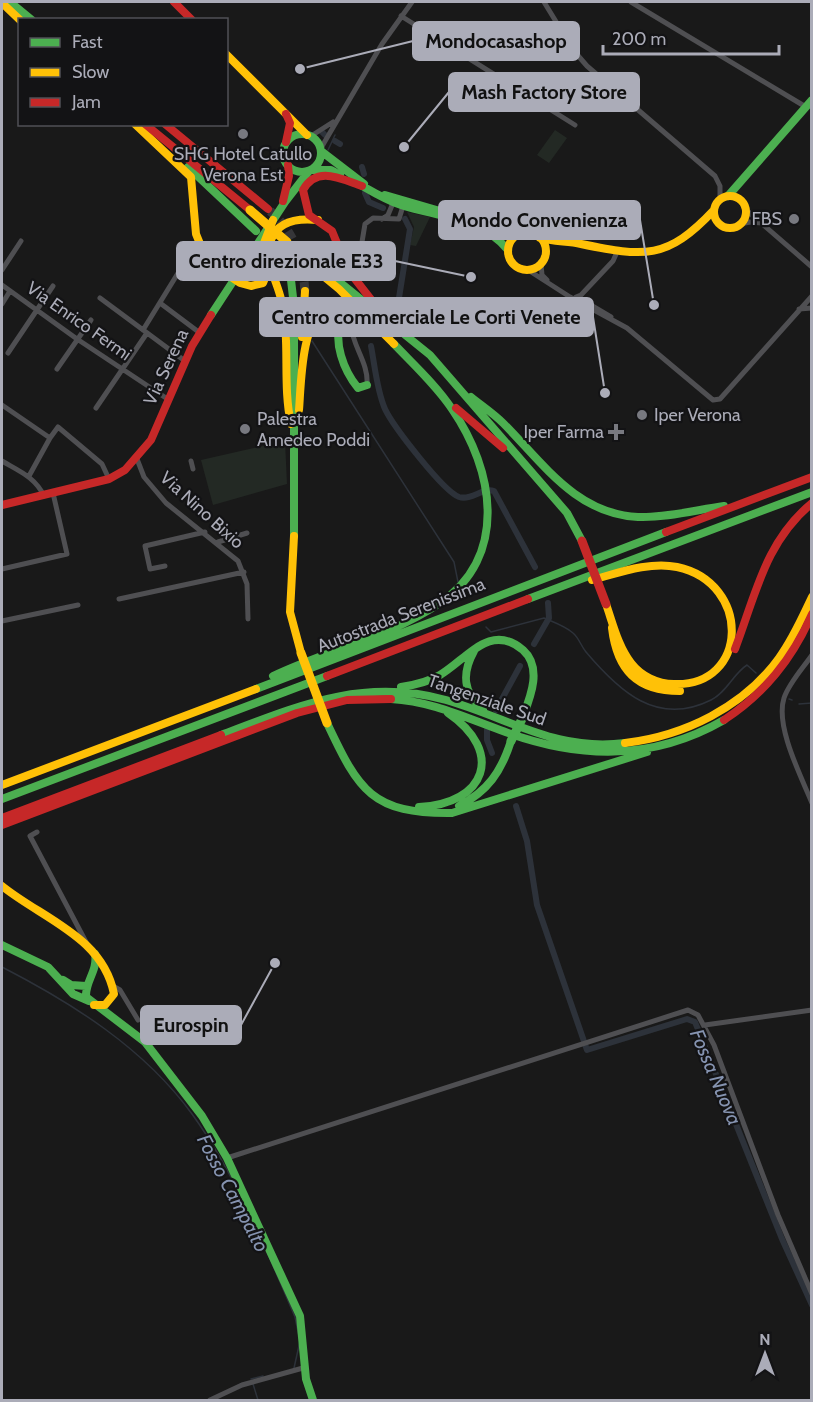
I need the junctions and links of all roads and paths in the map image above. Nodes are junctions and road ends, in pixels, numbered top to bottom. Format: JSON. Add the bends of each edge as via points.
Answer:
{"nodes":[{"id":1,"x":10,"y":2,"type":"edge"},
{"id":2,"x":174,"y":2,"type":"edge"},
{"id":3,"x":411,"y":2,"type":"edge"},
{"id":4,"x":544,"y":2,"type":"edge"},
{"id":5,"x":631,"y":2,"type":"edge"},
{"id":6,"x":2,"y":3,"type":"edge"},
{"id":7,"x":401,"y":16,"type":"junction"},
{"id":8,"x":18,"y":18,"type":"edge"},
{"id":9,"x":30,"y":18,"type":"edge"},
{"id":10,"x":190,"y":18,"type":"edge"},
{"id":11,"x":228,"y":56,"type":"edge"},
{"id":12,"x":809,"y":103,"type":"edge"},
{"id":13,"x":285,"y":113,"type":"junction"},
{"id":14,"x":335,"y":121,"type":"junction"},
{"id":15,"x":575,"y":125,"type":"dead end"},
{"id":16,"x":138,"y":126,"type":"edge"},
{"id":17,"x":138,"y":126,"type":"edge"},
{"id":18,"x":147,"y":126,"type":"edge"},
{"id":19,"x":155,"y":126,"type":"edge"},
{"id":20,"x":167,"y":126,"type":"edge"},
{"id":21,"x":309,"y":135,"type":"junction"},
{"id":22,"x":286,"y":142,"type":"junction"},
{"id":23,"x":321,"y":149,"type":"junction"},
{"id":24,"x":288,"y":165,"type":"junction"},
{"id":25,"x":310,"y":170,"type":"junction"},
{"id":26,"x":747,"y":177,"type":"junction"},
{"id":27,"x":362,"y":186,"type":"junction"},
{"id":28,"x":223,"y":187,"type":"junction"},
{"id":29,"x":724,"y":198,"type":"junction"},
{"id":30,"x":393,"y":203,"type":"junction"},
{"id":31,"x":282,"y":206,"type":"junction"},
{"id":32,"x":403,"y":206,"type":"junction"},
{"id":33,"x":744,"y":206,"type":"junction"},
{"id":34,"x":268,"y":209,"type":"tunnel mouth"},
{"id":35,"x":714,"y":210,"type":"junction"},
{"id":36,"x":382,"y":219,"type":"junction"},
{"id":37,"x":273,"y":220,"type":"junction"},
{"id":38,"x":318,"y":220,"type":"junction"},
{"id":39,"x":740,"y":224,"type":"junction"},
{"id":40,"x":764,"y":224,"type":"junction"},
{"id":41,"x":722,"y":225,"type":"junction"},
{"id":42,"x":699,"y":230,"type":"junction"},
{"id":43,"x":256,"y":231,"type":"dead end"},
{"id":44,"x":519,"y":234,"type":"junction"},
{"id":45,"x":540,"y":238,"type":"junction"},
{"id":46,"x":21,"y":241,"type":"dead end"},
{"id":47,"x":287,"y":242,"type":"junction"},
{"id":48,"x":565,"y":243,"type":"junction"},
{"id":49,"x":508,"y":250,"type":"junction"},
{"id":50,"x":278,"y":252,"type":"dead end"},
{"id":51,"x":617,"y":252,"type":"junction"},
{"id":52,"x":543,"y":260,"type":"junction"},
{"id":53,"x":183,"y":265,"type":"dead end"},
{"id":54,"x":812,"y":267,"type":"edge"},
{"id":55,"x":2,"y":270,"type":"edge"},
{"id":56,"x":528,"y":270,"type":"junction"},
{"id":57,"x":357,"y":272,"type":"dead end"},
{"id":58,"x":234,"y":280,"type":"junction"},
{"id":59,"x":2,"y":285,"type":"edge"},
{"id":60,"x":53,"y":286,"type":"dead end"},
{"id":61,"x":10,"y":291,"type":"junction"},
{"id":62,"x":305,"y":291,"type":"tunnel mouth"},
{"id":63,"x":812,"y":296,"type":"edge"},
{"id":64,"x":576,"y":297,"type":"junction"},
{"id":65,"x":100,"y":298,"type":"dead end"},
{"id":66,"x":159,"y":303,"type":"junction"},
{"id":67,"x":2,"y":304,"type":"edge"},
{"id":68,"x":812,"y":308,"type":"edge"},
{"id":69,"x":799,"y":309,"type":"junction"},
{"id":70,"x":37,"y":310,"type":"junction"},
{"id":71,"x":385,"y":316,"type":"junction"},
{"id":72,"x":90,"y":320,"type":"dead end"},
{"id":73,"x":617,"y":323,"type":"junction"},
{"id":74,"x":351,"y":325,"type":"dead end"},
{"id":75,"x":145,"y":331,"type":"junction"},
{"id":76,"x":200,"y":333,"type":"junction"},
{"id":77,"x":384,"y":334,"type":"junction"},
{"id":78,"x":77,"y":339,"type":"junction"},
{"id":79,"x":8,"y":353,"type":"dead end"},
{"id":80,"x":185,"y":361,"type":"junction"},
{"id":81,"x":57,"y":369,"type":"dead end"},
{"id":82,"x":122,"y":369,"type":"junction"},
{"id":83,"x":455,"y":383,"type":"junction"},
{"id":84,"x":368,"y":385,"type":"joint"},
{"id":85,"x":444,"y":398,"type":"junction"},
{"id":86,"x":169,"y":400,"type":"junction"},
{"id":87,"x":2,"y":405,"type":"edge"},
{"id":88,"x":96,"y":408,"type":"dead end"},
{"id":89,"x":295,"y":435,"type":"junction"},
{"id":90,"x":50,"y":438,"type":"junction"},
{"id":91,"x":137,"y":459,"type":"junction"},
{"id":92,"x":2,"y":461,"type":"edge"},
{"id":93,"x":191,"y":461,"type":"dead end"},
{"id":94,"x":193,"y":469,"type":"dead end"},
{"id":95,"x":534,"y":475,"type":"junction"},
{"id":96,"x":29,"y":476,"type":"junction"},
{"id":97,"x":812,"y":477,"type":"edge"},
{"id":98,"x":110,"y":479,"type":"junction"},
{"id":99,"x":812,"y":492,"type":"edge"},
{"id":100,"x":48,"y":495,"type":"junction"},
{"id":101,"x":812,"y":503,"type":"edge"},
{"id":102,"x":2,"y":505,"type":"edge"},
{"id":103,"x":738,"y":505,"type":"junction"},
{"id":104,"x":205,"y":532,"type":"junction"},
{"id":105,"x":247,"y":533,"type":"dead end"},
{"id":106,"x":218,"y":542,"type":"junction"},
{"id":107,"x":165,"y":566,"type":"dead end"},
{"id":108,"x":2,"y":569,"type":"edge"},
{"id":109,"x":244,"y":572,"type":"junction"},
{"id":110,"x":549,"y":591,"type":"junction"},
{"id":111,"x":812,"y":597,"type":"edge"},
{"id":112,"x":119,"y":599,"type":"dead end"},
{"id":113,"x":78,"y":605,"type":"dead end"},
{"id":114,"x":812,"y":614,"type":"edge"},
{"id":115,"x":248,"y":619,"type":"dead end"},
{"id":116,"x":611,"y":620,"type":"junction"},
{"id":117,"x":2,"y":621,"type":"edge"},
{"id":118,"x":482,"y":643,"type":"junction"},
{"id":119,"x":812,"y":655,"type":"edge"},
{"id":120,"x":255,"y":688,"type":"junction"},
{"id":121,"x":368,"y":690,"type":"junction"},
{"id":122,"x":398,"y":699,"type":"junction"},
{"id":123,"x":492,"y":716,"type":"junction"},
{"id":124,"x":691,"y":735,"type":"junction"},
{"id":125,"x":2,"y":785,"type":"edge"},
{"id":126,"x":368,"y":793,"type":"junction"},
{"id":127,"x":2,"y":799,"type":"edge"},
{"id":128,"x":812,"y":803,"type":"edge"},
{"id":129,"x":424,"y":813,"type":"junction"},
{"id":130,"x":2,"y":818,"type":"edge"},
{"id":131,"x":2,"y":827,"type":"edge"},
{"id":132,"x":37,"y":832,"type":"dead end"},
{"id":133,"x":2,"y":886,"type":"edge"},
{"id":134,"x":2,"y":945,"type":"edge"},
{"id":135,"x":87,"y":945,"type":"junction"},
{"id":136,"x":95,"y":954,"type":"junction"},
{"id":137,"x":58,"y":977,"type":"junction"},
{"id":138,"x":89,"y":982,"type":"junction"},
{"id":139,"x":112,"y":983,"type":"junction"},
{"id":140,"x":91,"y":1002,"type":"junction"},
{"id":141,"x":110,"y":1002,"type":"junction"},
{"id":142,"x":812,"y":1010,"type":"edge"},
{"id":143,"x":138,"y":1020,"type":"dead end"},
{"id":144,"x":121,"y":1022,"type":"junction"},
{"id":145,"x":705,"y":1025,"type":"junction"},
{"id":146,"x":227,"y":1158,"type":"junction"},
{"id":147,"x":812,"y":1294,"type":"edge"},
{"id":148,"x":303,"y":1368,"type":"junction"},
{"id":149,"x":210,"y":1401,"type":"edge"},
{"id":150,"x":313,"y":1401,"type":"edge"}],
"edges":[{"from":1,"to":9,"type":"main road"},
{"from":2,"to":10,"type":"main road"},
{"from":3,"to":7,"type":"street"},
{"from":4,"to":29,"type":"street","via":[[587,66],[715,176]]},
{"from":5,"to":12,"type":"street"},
{"from":6,"to":8,"type":"main road"},
{"from":7,"to":14,"type":"street"},
{"from":7,"to":15,"type":"street"},
{"from":11,"to":13,"type":"main road"},
{"from":12,"to":26,"type":"main road"},
{"from":13,"to":21,"type":"main road"},
{"from":13,"to":22,"type":"main road","via":[[290,123]]},
{"from":14,"to":21,"type":"street"},
{"from":14,"to":23,"type":"street"},
{"from":16,"to":43,"type":"main road"},
{"from":17,"to":58,"type":"main road","via":[[191,177],[196,239],[209,262]]},
{"from":18,"to":28,"type":"main road"},
{"from":19,"to":28,"type":"main road"},
{"from":20,"to":34,"type":"main road"},
{"from":21,"to":22,"type":"main road","via":[[296,135]]},
{"from":21,"to":23,"type":"main road"},
{"from":22,"to":24,"type":"main road","via":[[283,154]]},
{"from":23,"to":25,"type":"main road","via":[[319,162]]},
{"from":23,"to":44,"type":"main road","via":[[353,177],[388,196]]},
{"from":24,"to":25,"type":"main road","via":[[298,171]]},
{"from":24,"to":31,"type":"main road","via":[[290,176]]},
{"from":25,"to":27,"type":"main road","via":[[330,170]]},
{"from":25,"to":31,"type":"main road","name":"Via Serena"},
{"from":26,"to":29,"type":"main road"},
{"from":26,"to":33,"type":"main road","via":[[742,189]]},
{"from":27,"to":30,"type":"main road"},
{"from":27,"to":38,"type":"main road","via":[[330,174],[312,178],[303,190],[303,198],[309,215]]},
{"from":28,"to":47,"type":"main road","bridge":true},
{"from":29,"to":33,"type":"main road"},
{"from":29,"to":35,"type":"main road"},
{"from":30,"to":32,"type":"main road"},
{"from":30,"to":36,"type":"street"},
{"from":31,"to":37,"type":"main road","name":"Via Serena"},
{"from":32,"to":36,"type":"street","via":[[399,219]]},
{"from":32,"to":49,"type":"main road","via":[[476,227],[498,238]]},
{"from":33,"to":39,"type":"main road","via":[[745,217]]},
{"from":33,"to":40,"type":"street"},
{"from":35,"to":41,"type":"main road"},
{"from":35,"to":42,"type":"main road"},
{"from":36,"to":57,"type":"street","via":[[373,218],[365,224]]},
{"from":37,"to":58,"type":"main road","name":"Via Serena"},
{"from":37,"to":58,"type":"main road","via":[[264,243],[267,273],[263,283],[254,287]]},
{"from":38,"to":71,"type":"main road","via":[[332,231],[351,275]]},
{"from":38,"to":89,"type":"main road","via":[[302,218],[284,224],[277,228],[270,244],[285,318],[286,408]]},
{"from":39,"to":40,"type":"street"},
{"from":39,"to":41,"type":"main road","via":[[731,228]]},
{"from":40,"to":54,"type":"street"},
{"from":41,"to":42,"type":"main road"},
{"from":42,"to":51,"type":"main road","via":[[663,250]]},
{"from":44,"to":45,"type":"main road","via":[[530,233]]},
{"from":44,"to":49,"type":"main road"},
{"from":45,"to":48,"type":"main road"},
{"from":45,"to":52,"type":"main road","via":[[545,248]]},
{"from":46,"to":55,"type":"street"},
{"from":47,"to":71,"type":"main road"},
{"from":47,"to":77,"type":"main road"},
{"from":48,"to":51,"type":"main road"},
{"from":48,"to":52,"type":"main road","via":[[553,248]]},
{"from":49,"to":56,"type":"main road","via":[[516,266]]},
{"from":50,"to":89,"type":"main road","via":[[292,290]]},
{"from":51,"to":64,"type":"street","via":[[613,261]]},
{"from":52,"to":56,"type":"main road"},
{"from":52,"to":64,"type":"street","via":[[546,279]]},
{"from":53,"to":66,"type":"street"},
{"from":56,"to":73,"type":"street"},
{"from":58,"to":76,"type":"main road","name":"Via Serena"},
{"from":59,"to":61,"type":"street","name":"Via Enrico Fermi"},
{"from":60,"to":70,"type":"street"},
{"from":61,"to":67,"type":"street"},
{"from":61,"to":70,"type":"street","name":"Via Enrico Fermi"},
{"from":62,"to":89,"type":"main road"},
{"from":63,"to":69,"type":"street"},
{"from":64,"to":73,"type":"street"},
{"from":65,"to":75,"type":"street"},
{"from":66,"to":75,"type":"street"},
{"from":66,"to":76,"type":"street"},
{"from":68,"to":69,"type":"street"},
{"from":69,"to":73,"type":"street","via":[[717,401]]},
{"from":70,"to":78,"type":"street","name":"Via Enrico Fermi"},
{"from":70,"to":79,"type":"street"},
{"from":71,"to":83,"type":"main road"},
{"from":72,"to":78,"type":"street"},
{"from":74,"to":84,"type":"street"},
{"from":75,"to":80,"type":"street"},
{"from":75,"to":82,"type":"street"},
{"from":76,"to":80,"type":"main road","name":"Via Serena"},
{"from":77,"to":84,"type":"main road","via":[[354,319],[339,324],[338,340],[352,382],[358,388]]},
{"from":77,"to":85,"type":"main road"},
{"from":77,"to":89,"type":"main road","via":[[354,313],[338,308],[315,317],[308,328]]},
{"from":78,"to":81,"type":"street"},
{"from":78,"to":82,"type":"street","name":"Via Enrico Fermi"},
{"from":80,"to":86,"type":"main road","name":"Via Serena"},
{"from":82,"to":86,"type":"street","name":"Via Enrico Fermi"},
{"from":82,"to":88,"type":"street"},
{"from":83,"to":95,"type":"main road"},
{"from":83,"to":103,"type":"main road","via":[[502,422],[568,493],[592,506],[639,517]]},
{"from":85,"to":95,"type":"main road"},
{"from":85,"to":120,"type":"main road","via":[[475,453],[485,492],[485,547],[471,575],[459,588],[417,616],[318,654]]},
{"from":86,"to":91,"type":"main road","name":"Via Serena"},
{"from":87,"to":90,"type":"street"},
{"from":89,"to":126,"type":"main road","bridge":true,"via":[[290,602],[301,653],[327,723],[354,778]]},
{"from":90,"to":96,"type":"street"},
{"from":90,"to":98,"type":"street","via":[[58,427],[102,464]]},
{"from":91,"to":98,"type":"main road","name":"Via Serena"},
{"from":91,"to":104,"type":"street","name":"Via Nino Bixio","via":[[144,477],[158,495]]},
{"from":92,"to":96,"type":"street"},
{"from":93,"to":94,"type":"street"},
{"from":95,"to":116,"type":"main road","bridge":true,"via":[[567,513],[582,541]]},
{"from":96,"to":100,"type":"street"},
{"from":97,"to":103,"type":"main road","name":"Autostrada Serenissima"},
{"from":98,"to":100,"type":"main road","name":"Via Serena"},
{"from":99,"to":110,"type":"main road","name":"Autostrada Serenissima"},
{"from":100,"to":102,"type":"main road","name":"Via Serena"},
{"from":100,"to":108,"type":"street","via":[[67,554]]},
{"from":101,"to":116,"type":"main road","via":[[781,532],[731,658],[702,686],[675,692],[640,683],[617,658]]},
{"from":103,"to":120,"type":"main road","name":"Autostrada Serenissima"},
{"from":104,"to":106,"type":"street","name":"Via Nino Bixio"},
{"from":104,"to":107,"type":"street","via":[[145,546],[150,569]]},
{"from":105,"to":106,"type":"street"},
{"from":106,"to":109,"type":"street","name":"Via Nino Bixio"},
{"from":109,"to":112,"type":"street"},
{"from":109,"to":115,"type":"street","name":"Via Nino Bixio"},
{"from":110,"to":116,"type":"main road","via":[[641,569],[679,567],[708,579],[720,589],[732,610],[733,637],[726,657],[713,672],[695,683],[672,686],[656,682],[630,662]]},
{"from":110,"to":127,"type":"main road","name":"Autostrada Serenissima"},
{"from":111,"to":123,"type":"main road","name":"Tangenziale Sud","via":[[774,666],[732,703],[680,731],[632,743],[585,744],[552,739]]},
{"from":113,"to":117,"type":"street"},
{"from":114,"to":124,"type":"main road","name":"Tangenziale Sud","via":[[805,632],[762,692],[730,716]]},
{"from":118,"to":121,"type":"main road","via":[[434,681]]},
{"from":118,"to":123,"type":"main road","via":[[467,664],[464,681],[470,699]]},
{"from":118,"to":129,"type":"main road","bridge":true,"via":[[509,641],[522,649],[530,658],[535,681],[501,771],[478,796],[454,808]]},
{"from":119,"to":128,"type":"street","via":[[785,695],[780,711]]},
{"from":120,"to":125,"type":"main road","name":"Autostrada Serenissima"},
{"from":121,"to":123,"type":"main road","name":"Tangenziale Sud","via":[[425,694]]},
{"from":121,"to":130,"type":"main road","name":"Tangenziale Sud","via":[[339,693],[307,703]]},
{"from":122,"to":124,"type":"main road","name":"Tangenziale Sud","via":[[445,707],[549,747],[588,753],[627,751]]},
{"from":122,"to":126,"type":"main road","via":[[448,713],[470,728],[481,750],[483,766],[471,790],[443,806],[411,806]]},
{"from":122,"to":131,"type":"main road","name":"Tangenziale Sud","via":[[365,698],[311,709]]},
{"from":124,"to":129,"type":"main road","via":[[524,792],[452,813]]},
{"from":126,"to":129,"type":"main road","via":[[399,809]]},
{"from":132,"to":135,"type":"street","via":[[30,837]]},
{"from":133,"to":135,"type":"main road"},
{"from":134,"to":137,"type":"main road","via":[[36,960]]},
{"from":135,"to":136,"type":"main road"},
{"from":136,"to":138,"type":"main road","via":[[98,963]]},
{"from":136,"to":139,"type":"main road"},
{"from":137,"to":138,"type":"main road","via":[[71,985]]},
{"from":137,"to":140,"type":"main road","via":[[73,994]]},
{"from":138,"to":139,"type":"main road","via":[[102,977]]},
{"from":138,"to":140,"type":"main road","via":[[85,994]]},
{"from":139,"to":141,"type":"main road","via":[[114,994]]},
{"from":139,"to":143,"type":"street"},
{"from":140,"to":141,"type":"main road"},
{"from":140,"to":144,"type":"main road"},
{"from":141,"to":144,"type":"main road"},
{"from":142,"to":145,"type":"street"},
{"from":144,"to":146,"type":"main road","via":[[152,1050],[201,1114]]},
{"from":145,"to":146,"type":"street","via":[[698,1015],[688,1011],[677,1013]]},
{"from":145,"to":147,"type":"street"},
{"from":146,"to":148,"type":"main road","via":[[300,1317],[305,1342]]},
{"from":148,"to":149,"type":"street","via":[[242,1385]]},
{"from":148,"to":150,"type":"main road"}]}
